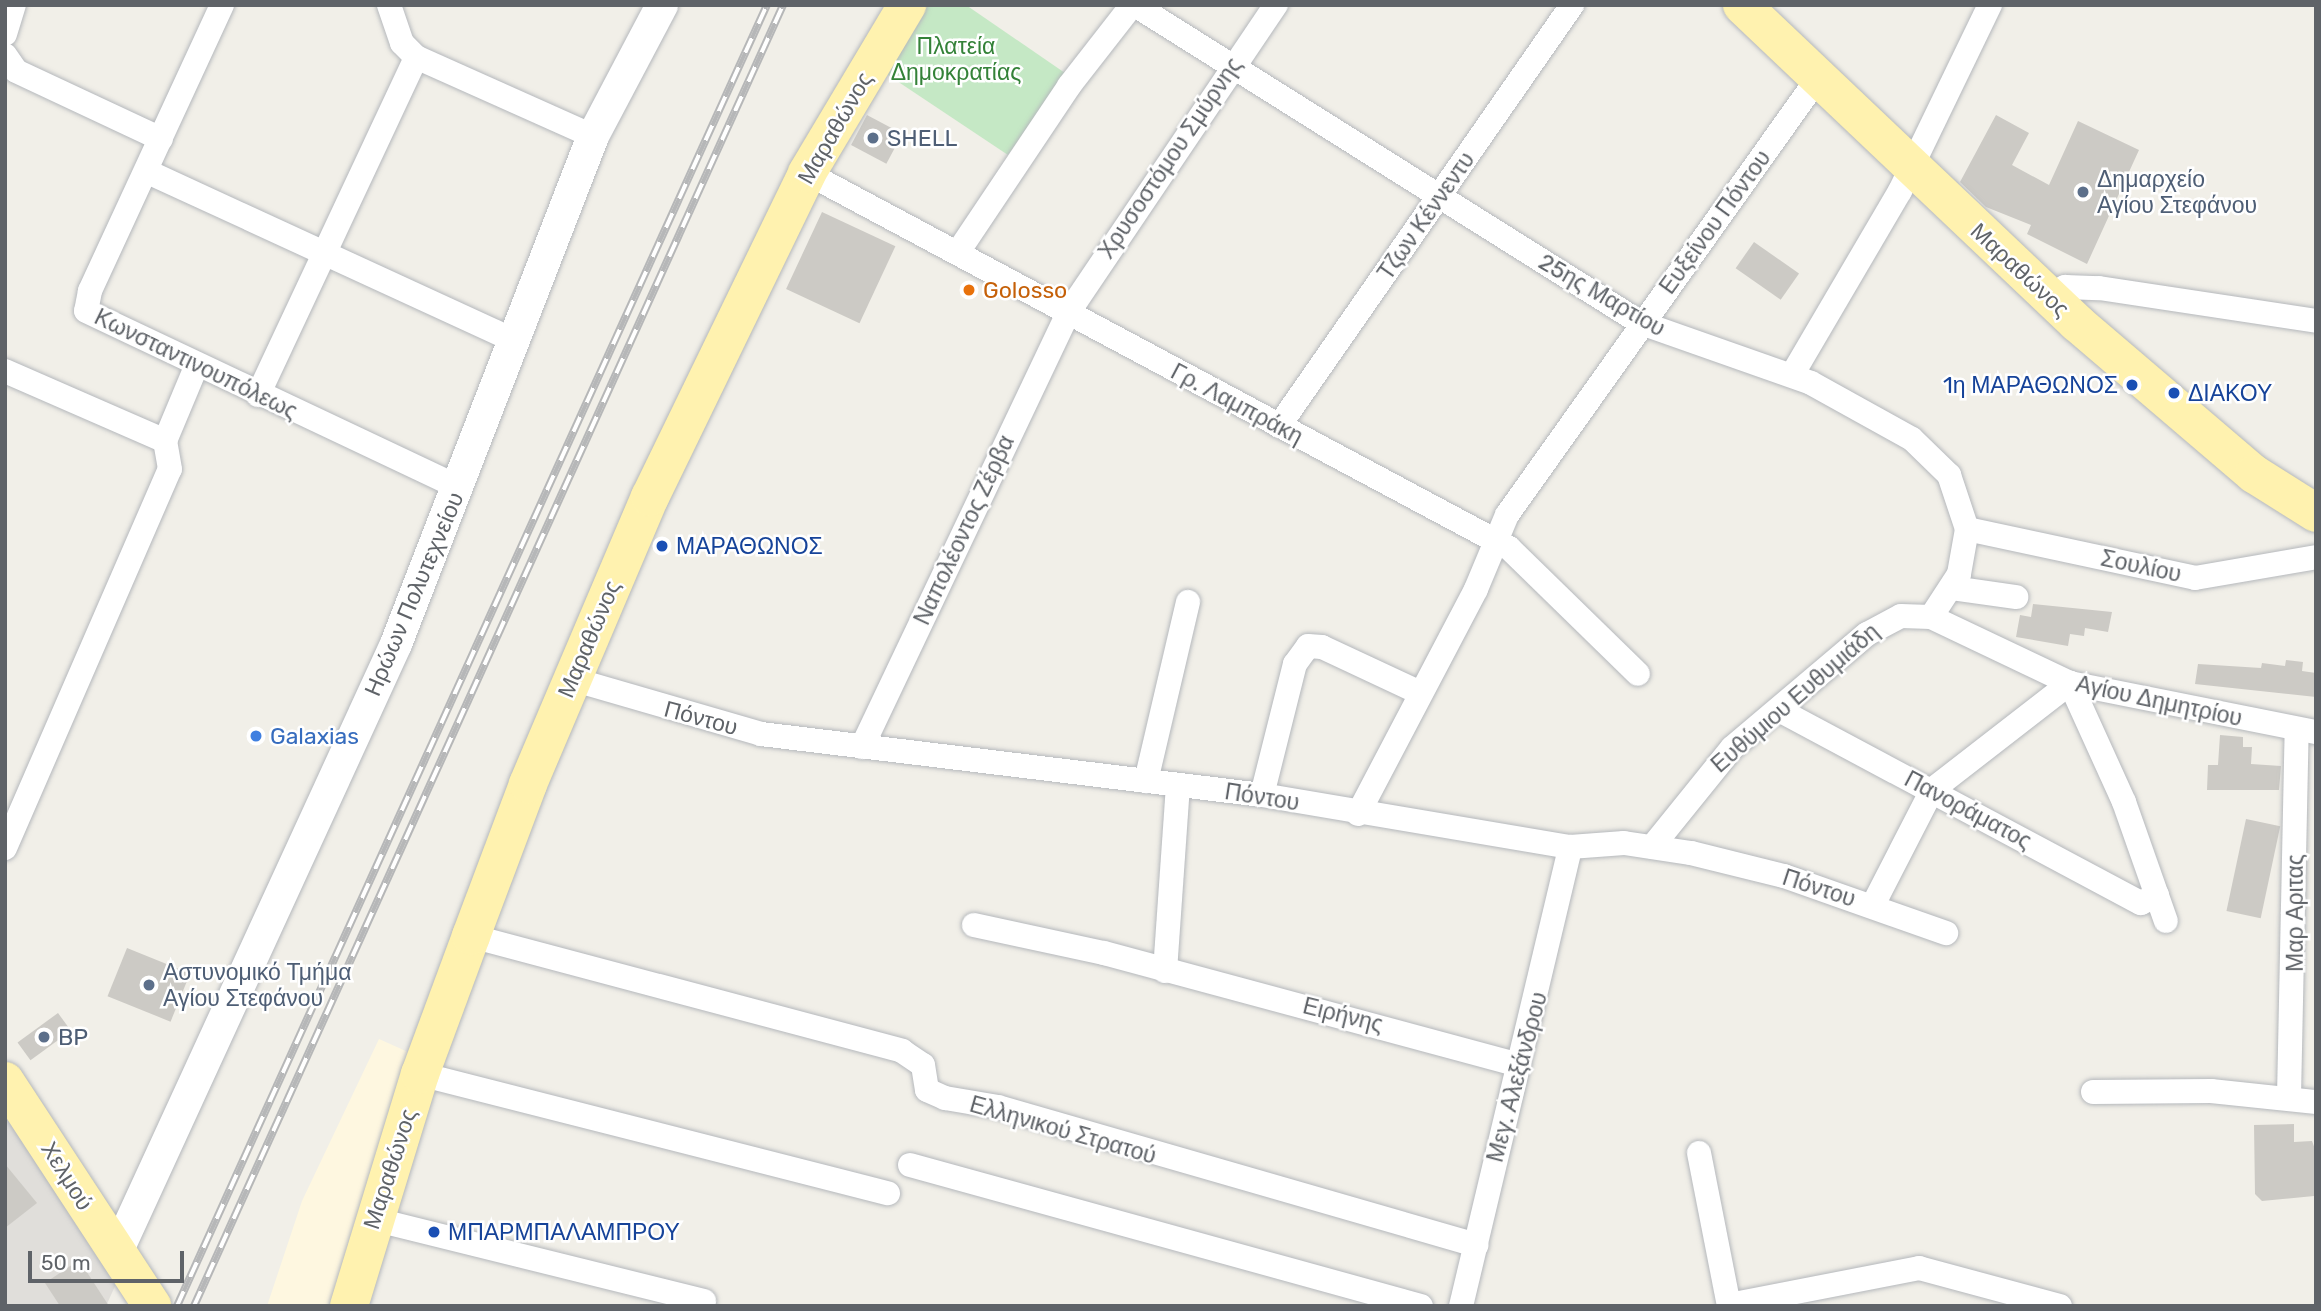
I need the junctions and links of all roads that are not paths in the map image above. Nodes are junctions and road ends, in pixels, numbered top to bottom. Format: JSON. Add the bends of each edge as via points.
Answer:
{"nodes":[{"id":1,"x":14,"y":5,"type":"edge"},
{"id":2,"x":222,"y":5,"type":"edge"},
{"id":3,"x":389,"y":5,"type":"edge"},
{"id":4,"x":662,"y":5,"type":"edge"},
{"id":5,"x":906,"y":5,"type":"edge"},
{"id":6,"x":1134,"y":5,"type":"edge"},
{"id":7,"x":1276,"y":5,"type":"edge"},
{"id":8,"x":1572,"y":5,"type":"edge"},
{"id":9,"x":1742,"y":5,"type":"edge"},
{"id":10,"x":1990,"y":5,"type":"edge"},
{"id":11,"x":5,"y":34,"type":"edge"},
{"id":12,"x":5,"y":55,"type":"edge"},
{"id":13,"x":416,"y":57,"type":"junction"},
{"id":14,"x":1231,"y":68,"type":"junction"},
{"id":15,"x":1818,"y":78,"type":"junction"},
{"id":16,"x":593,"y":136,"type":"junction"},
{"id":17,"x":161,"y":139,"type":"junction"},
{"id":18,"x":1912,"y":167,"type":"junction"},
{"id":19,"x":148,"y":172,"type":"junction"},
{"id":20,"x":807,"y":173,"type":"junction"},
{"id":21,"x":1438,"y":198,"type":"junction"},
{"id":22,"x":958,"y":252,"type":"junction"},
{"id":23,"x":324,"y":254,"type":"junction"},
{"id":24,"x":2047,"y":297,"type":"junction"},
{"id":25,"x":1068,"y":313,"type":"junction"},
{"id":26,"x":2316,"y":321,"type":"edge"},
{"id":27,"x":1642,"y":323,"type":"junction"},
{"id":28,"x":515,"y":341,"type":"junction"},
{"id":29,"x":197,"y":367,"type":"junction"},
{"id":30,"x":5,"y":371,"type":"edge"},
{"id":31,"x":1792,"y":375,"type":"junction"},
{"id":32,"x":258,"y":395,"type":"junction"},
{"id":33,"x":1279,"y":426,"type":"junction"},
{"id":34,"x":165,"y":441,"type":"junction"},
{"id":35,"x":459,"y":487,"type":"junction"},
{"id":36,"x":2316,"y":513,"type":"edge"},
{"id":37,"x":1967,"y":529,"type":"junction"},
{"id":38,"x":1497,"y":541,"type":"junction"},
{"id":39,"x":2316,"y":557,"type":"edge"},
{"id":40,"x":1952,"y":588,"type":"junction"},
{"id":41,"x":2016,"y":597,"type":"dead end"},
{"id":42,"x":1188,"y":602,"type":"dead end"},
{"id":43,"x":1931,"y":617,"type":"junction"},
{"id":44,"x":1638,"y":674,"type":"dead end"},
{"id":45,"x":572,"y":679,"type":"junction"},
{"id":46,"x":2070,"y":683,"type":"junction"},
{"id":47,"x":1418,"y":692,"type":"junction"},
{"id":48,"x":1779,"y":710,"type":"junction"},
{"id":49,"x":2307,"y":731,"type":"edge"},
{"id":50,"x":862,"y":747,"type":"junction"},
{"id":51,"x":1146,"y":781,"type":"junction"},
{"id":52,"x":1178,"y":785,"type":"junction"},
{"id":53,"x":1932,"y":790,"type":"junction"},
{"id":54,"x":1262,"y":795,"type":"junction"},
{"id":55,"x":1358,"y":814,"type":"junction"},
{"id":56,"x":1570,"y":847,"type":"junction"},
{"id":57,"x":1652,"y":847,"type":"junction"},
{"id":58,"x":5,"y":848,"type":"edge"},
{"id":59,"x":2157,"y":895,"type":"junction"},
{"id":60,"x":1872,"y":905,"type":"junction"},
{"id":61,"x":2166,"y":921,"type":"dead end"},
{"id":62,"x":974,"y":925,"type":"dead end"},
{"id":63,"x":1946,"y":933,"type":"dead end"},
{"id":64,"x":471,"y":936,"type":"junction"},
{"id":65,"x":1165,"y":971,"type":"junction"},
{"id":66,"x":1520,"y":1065,"type":"junction"},
{"id":67,"x":420,"y":1074,"type":"junction"},
{"id":68,"x":5,"y":1081,"type":"edge"},
{"id":69,"x":2092,"y":1091,"type":"dead end"},
{"id":70,"x":2289,"y":1097,"type":"junction"},
{"id":71,"x":2316,"y":1102,"type":"edge"},
{"id":72,"x":1699,"y":1153,"type":"dead end"},
{"id":73,"x":909,"y":1165,"type":"dead end"},
{"id":74,"x":888,"y":1193,"type":"dead end"},
{"id":75,"x":373,"y":1219,"type":"junction"},
{"id":76,"x":1477,"y":1245,"type":"junction"},
{"id":77,"x":133,"y":1287,"type":"edge"},
{"id":78,"x":2025,"y":1300,"type":"edge"},
{"id":79,"x":704,"y":1301,"type":"dead end"},
{"id":80,"x":349,"y":1306,"type":"edge"},
{"id":81,"x":1421,"y":1306,"type":"edge"},
{"id":82,"x":1461,"y":1306,"type":"edge"},
{"id":83,"x":1729,"y":1306,"type":"edge"},
{"id":84,"x":2060,"y":1306,"type":"edge"}],
"edges":[{"from":1,"to":11,"type":"street"},
{"from":2,"to":17,"type":"street","name":"Κωνσταντινουπόλεως"},
{"from":3,"to":13,"type":"street","via":[[402,43]]},
{"from":4,"to":16,"type":"street","name":"Ηρώων Πολυτεχνείου"},
{"from":5,"to":20,"type":"main road","name":"Μαραθώνος"},
{"from":6,"to":14,"type":"street","name":"25ης Μαρτίου"},
{"from":6,"to":22,"type":"street","via":[[1061,97]]},
{"from":7,"to":14,"type":"street","name":"Χρυσοστόμου Σμύρνης"},
{"from":8,"to":21,"type":"street","name":"Τζων Κέννεντυ"},
{"from":9,"to":15,"type":"main road","name":"Μαραθώνος"},
{"from":10,"to":18,"type":"street"},
{"from":12,"to":17,"type":"street","via":[[16,71]]},
{"from":13,"to":16,"type":"street"},
{"from":13,"to":23,"type":"street"},
{"from":14,"to":21,"type":"street","name":"25ης Μαρτίου"},
{"from":14,"to":25,"type":"street","name":"Χρυσοστόμου Σμύρνης"},
{"from":15,"to":18,"type":"main road","name":"Μαραθώνος"},
{"from":15,"to":27,"type":"street","name":"Ευξείνου Πόντου"},
{"from":16,"to":28,"type":"street","name":"Ηρώων Πολυτεχνείου"},
{"from":17,"to":19,"type":"street","name":"Κωνσταντινουπόλεως"},
{"from":18,"to":24,"type":"main road","name":"Μαραθώνος"},
{"from":18,"to":31,"type":"street"},
{"from":19,"to":23,"type":"street"},
{"from":19,"to":29,"type":"street","name":"Κωνσταντινουπόλεως","via":[[90,291],[86,311]]},
{"from":20,"to":22,"type":"street","name":"Γρ. Λαμπράκη"},
{"from":20,"to":45,"type":"main road","name":"Μαραθώνος","via":[[650,496]]},
{"from":21,"to":27,"type":"street","name":"25ης Μαρτίου"},
{"from":21,"to":33,"type":"street","name":"Τζων Κέννεντυ"},
{"from":22,"to":25,"type":"street","name":"Γρ. Λαμπράκη"},
{"from":23,"to":28,"type":"street"},
{"from":23,"to":32,"type":"street"},
{"from":24,"to":26,"type":"street","via":[[2065,288],[2099,288]]},
{"from":24,"to":36,"type":"main road","name":"Μαραθώνος","via":[[2253,474]]},
{"from":25,"to":33,"type":"street","name":"Γρ. Λαμπράκη"},
{"from":25,"to":50,"type":"street","name":"Ναπολέοντος Ζέρβα"},
{"from":27,"to":31,"type":"street","name":"25ης Μαρτίου"},
{"from":27,"to":38,"type":"street","name":"Ευξείνου Πόντου","via":[[1507,515]]},
{"from":28,"to":35,"type":"street","name":"Ηρώων Πολυτεχνείου"},
{"from":29,"to":32,"type":"street","name":"Κωνσταντινουπόλεως"},
{"from":29,"to":34,"type":"street"},
{"from":30,"to":34,"type":"street"},
{"from":31,"to":37,"type":"street","name":"25ης Μαρτίου","via":[[1894,427],[1933,456],[1955,487]]},
{"from":32,"to":35,"type":"street","name":"Κωνσταντινουπόλεως"},
{"from":33,"to":38,"type":"street","name":"Γρ. Λαμπράκη"},
{"from":34,"to":58,"type":"street","via":[[170,468]]},
{"from":35,"to":77,"type":"street","name":"Ηρώων Πολυτεχνείου"},
{"from":37,"to":39,"type":"street","name":"Σουλίου","via":[[2195,578]]},
{"from":37,"to":40,"type":"street"},
{"from":38,"to":44,"type":"street","name":"Γρ. Λαμπράκη","via":[[1519,556]]},
{"from":38,"to":47,"type":"street","name":"Ευξείνου Πόντου"},
{"from":40,"to":41,"type":"street"},
{"from":40,"to":43,"type":"street"},
{"from":42,"to":51,"type":"street"},
{"from":43,"to":46,"type":"street","name":"Αγίου Δημητρίου"},
{"from":43,"to":48,"type":"street","name":"Ευθύμιου Ευθυμιάδη","via":[[1901,616],[1881,624]]},
{"from":45,"to":50,"type":"street","name":"Πόντου","via":[[761,734]]},
{"from":45,"to":64,"type":"main road","name":"Μαραθώνος"},
{"from":46,"to":49,"type":"street","name":"Αγίου Δημητρίου"},
{"from":46,"to":53,"type":"street"},
{"from":46,"to":59,"type":"street","via":[[2124,802]]},
{"from":47,"to":54,"type":"street","via":[[1322,647],[1308,646],[1295,664]]},
{"from":47,"to":55,"type":"street","name":"Ευξείνου Πόντου"},
{"from":48,"to":53,"type":"street","name":"Πανοράματος"},
{"from":48,"to":57,"type":"street","name":"Ευθύμιου Ευθυμιάδη","via":[[1719,760]]},
{"from":49,"to":70,"type":"street","name":"Μαρ Αριτας"},
{"from":50,"to":51,"type":"street","name":"Πόντου"},
{"from":51,"to":52,"type":"street","name":"Πόντου"},
{"from":52,"to":54,"type":"street","name":"Πόντου"},
{"from":52,"to":65,"type":"street"},
{"from":53,"to":59,"type":"street","name":"Πανοράματος","via":[[2141,903]]},
{"from":53,"to":60,"type":"street"},
{"from":54,"to":55,"type":"street","name":"Πόντου"},
{"from":55,"to":56,"type":"street","name":"Πόντου"},
{"from":56,"to":57,"type":"street","name":"Πόντου"},
{"from":56,"to":66,"type":"street","name":"Μεγ. Αλεξάνδρου"},
{"from":57,"to":60,"type":"street","name":"Πόντου","via":[[1784,876]]},
{"from":59,"to":61,"type":"street"},
{"from":60,"to":63,"type":"street","name":"Πόντου"},
{"from":62,"to":65,"type":"street","name":"Ειρήνης"},
{"from":64,"to":67,"type":"main road","name":"Μαραθώνος"},
{"from":64,"to":76,"type":"street","name":"Ελληνικού Στρατού","via":[[902,1051],[923,1065],[927,1090],[945,1098],[998,1107]]},
{"from":65,"to":66,"type":"street","name":"Ειρήνης"},
{"from":66,"to":76,"type":"street","name":"Μεγ. Αλεξάνδρου"},
{"from":67,"to":74,"type":"street"},
{"from":67,"to":75,"type":"main road","name":"Μαραθώνος"},
{"from":68,"to":77,"type":"main road","name":"Χελμού"},
{"from":69,"to":70,"type":"street"},
{"from":70,"to":71,"type":"street"},
{"from":72,"to":83,"type":"street"},
{"from":73,"to":81,"type":"street"},
{"from":75,"to":79,"type":"street"},
{"from":75,"to":80,"type":"main road","name":"Μαραθώνος"},
{"from":76,"to":82,"type":"street","name":"Μεγ. Αλεξάνδρου"},
{"from":78,"to":83,"type":"street","via":[[1919,1268]]},
{"from":78,"to":84,"type":"street"}]}
